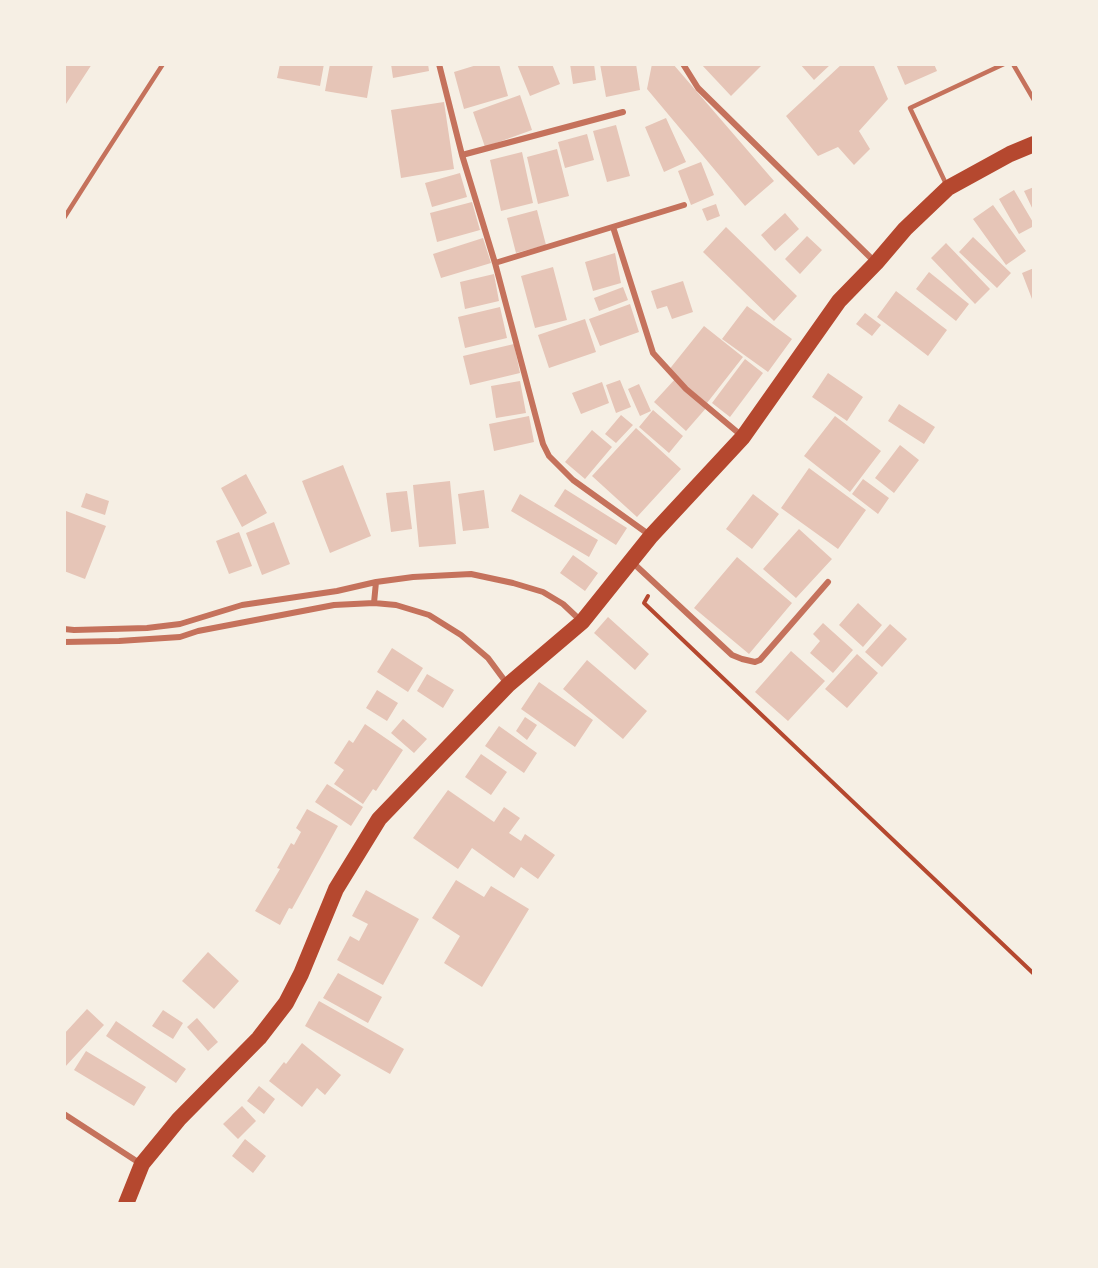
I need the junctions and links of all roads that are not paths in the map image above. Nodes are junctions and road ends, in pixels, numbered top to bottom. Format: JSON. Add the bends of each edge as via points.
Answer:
{"nodes":[{"id":1,"x":164,"y":64,"type":"edge"},
{"id":2,"x":439,"y":64,"type":"edge"},
{"id":3,"x":683,"y":64,"type":"edge"},
{"id":4,"x":1004,"y":64,"type":"edge"},
{"id":5,"x":1013,"y":64,"type":"edge"},
{"id":6,"x":1034,"y":100,"type":"edge"},
{"id":7,"x":622,"y":112,"type":"dead end"},
{"id":8,"x":1034,"y":144,"type":"edge"},
{"id":9,"x":462,"y":155,"type":"junction"},
{"id":10,"x":948,"y":188,"type":"junction"},
{"id":11,"x":684,"y":205,"type":"dead end"},
{"id":12,"x":64,"y":218,"type":"edge"},
{"id":13,"x":613,"y":227,"type":"junction"},
{"id":14,"x":495,"y":263,"type":"junction"},
{"id":15,"x":876,"y":263,"type":"junction"},
{"id":16,"x":743,"y":437,"type":"junction"},
{"id":17,"x":651,"y":536,"type":"junction"},
{"id":18,"x":630,"y":561,"type":"junction"},
{"id":19,"x":375,"y":582,"type":"junction"},
{"id":20,"x":828,"y":582,"type":"dead end"},
{"id":21,"x":374,"y":603,"type":"junction"},
{"id":22,"x":582,"y":622,"type":"junction"},
{"id":23,"x":180,"y":624,"type":"junction"},
{"id":24,"x":64,"y":629,"type":"edge"},
{"id":25,"x":180,"y":637,"type":"junction"},
{"id":26,"x":64,"y":642,"type":"edge"},
{"id":27,"x":508,"y":685,"type":"junction"},
{"id":28,"x":64,"y":1114,"type":"edge"},
{"id":29,"x":142,"y":1164,"type":"junction"},
{"id":30,"x":126,"y":1203,"type":"edge"}],
"edges":[{"from":1,"to":12,"type":"lane"},
{"from":2,"to":9,"type":"street"},
{"from":3,"to":15,"type":"street","via":[[698,88]]},
{"from":4,"to":10,"type":"lane","via":[[910,108]]},
{"from":5,"to":6,"type":"lane"},
{"from":7,"to":9,"type":"street"},
{"from":8,"to":10,"type":"highway"},
{"from":9,"to":14,"type":"street"},
{"from":10,"to":15,"type":"highway"},
{"from":11,"to":13,"type":"street"},
{"from":13,"to":14,"type":"street"},
{"from":13,"to":16,"type":"street","via":[[653,353],[686,389]]},
{"from":14,"to":17,"type":"street","via":[[549,456],[573,480]]},
{"from":15,"to":16,"type":"highway","via":[[839,301]]},
{"from":16,"to":17,"type":"highway"},
{"from":17,"to":18,"type":"highway"},
{"from":18,"to":20,"type":"street","via":[[732,655],[755,662]]},
{"from":18,"to":22,"type":"highway"},
{"from":19,"to":21,"type":"street"},
{"from":19,"to":22,"type":"street","via":[[471,574],[543,592]]},
{"from":19,"to":23,"type":"street","via":[[242,605]]},
{"from":21,"to":25,"type":"street","via":[[334,605]]},
{"from":21,"to":27,"type":"street","via":[[429,615],[488,658]]},
{"from":22,"to":27,"type":"highway"},
{"from":23,"to":24,"type":"street"},
{"from":23,"to":25,"type":"street"},
{"from":25,"to":26,"type":"street"},
{"from":27,"to":29,"type":"highway","via":[[379,819],[336,889],[286,1003],[259,1038],[179,1119]]},
{"from":28,"to":29,"type":"street"},
{"from":29,"to":30,"type":"highway"}]}
